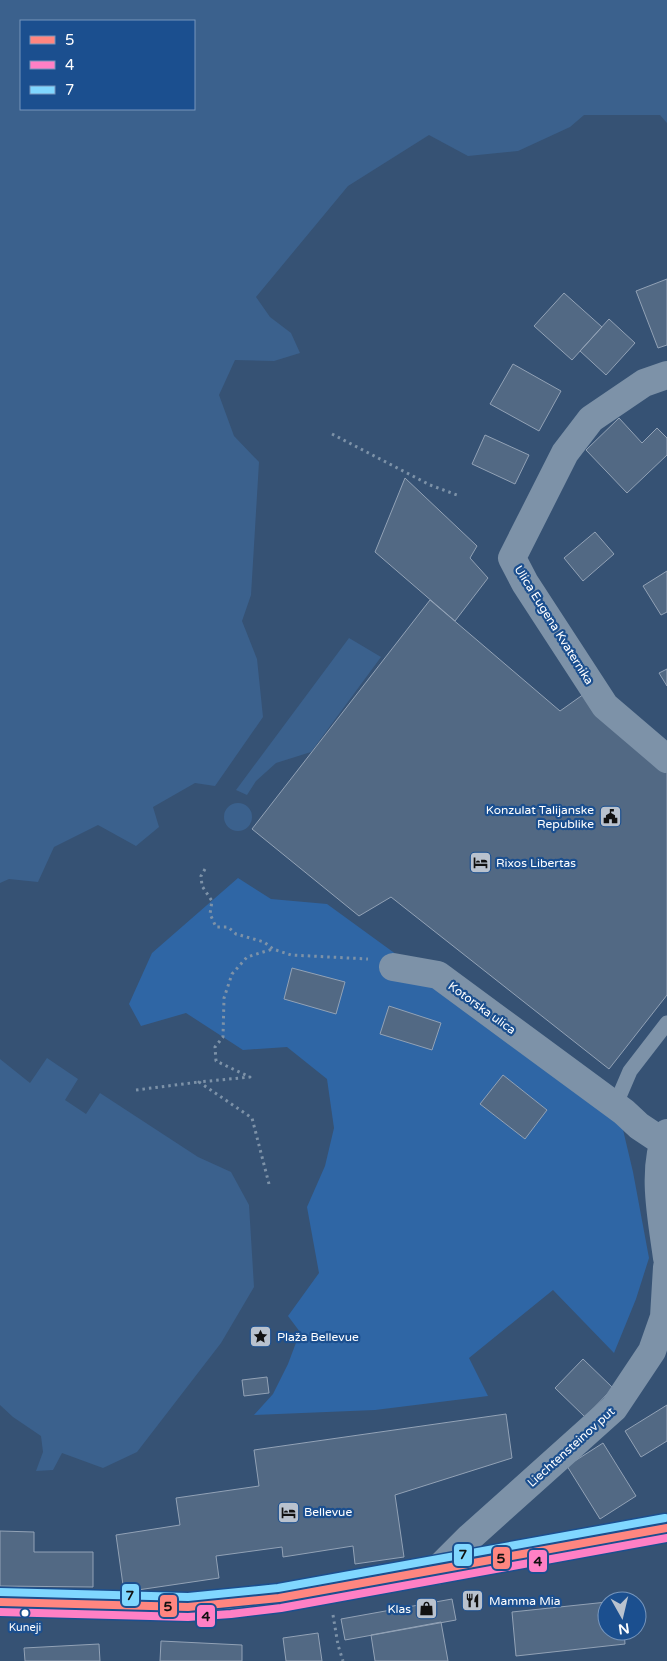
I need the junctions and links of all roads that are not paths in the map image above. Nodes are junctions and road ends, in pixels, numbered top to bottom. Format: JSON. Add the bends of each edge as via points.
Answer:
{"nodes":[{"id":1,"x":667,"y":375,"type":"edge"},
{"id":2,"x":667,"y":759,"type":"edge"},
{"id":3,"x":393,"y":967,"type":"road end"},
{"id":4,"x":667,"y":1023,"type":"edge"},
{"id":5,"x":615,"y":1106,"type":"junction"},
{"id":6,"x":665,"y":1137,"type":"edge"},
{"id":7,"x":667,"y":1258,"type":"edge"},
{"id":8,"x":667,"y":1267,"type":"edge"},
{"id":9,"x":667,"y":1528,"type":"edge"},
{"id":10,"x":436,"y":1571,"type":"junction"},
{"id":11,"x":0,"y":1602,"type":"edge"}],
"edges":[{"from":1,"to":2,"type":"street","name":"Ulica Eugena Kvaternika","via":[[644,382],[591,419],[565,453],[512,558],[605,706]]},
{"from":3,"to":5,"type":"street","name":"Kotorska ulica","via":[[438,975]]},
{"from":4,"to":5,"type":"lane","via":[[630,1071]]},
{"from":5,"to":6,"type":"street","name":"Kotorska ulica","via":[[639,1126]]},
{"from":6,"to":7,"type":"street","via":[[659,1172]]},
{"from":8,"to":10,"type":"street","name":"Liechtensteinov put","via":[[664,1318],[652,1351],[614,1408]]},
{"from":9,"to":10,"type":"main road"},
{"from":10,"to":11,"type":"main road","via":[[260,1601],[188,1607]]}]}
